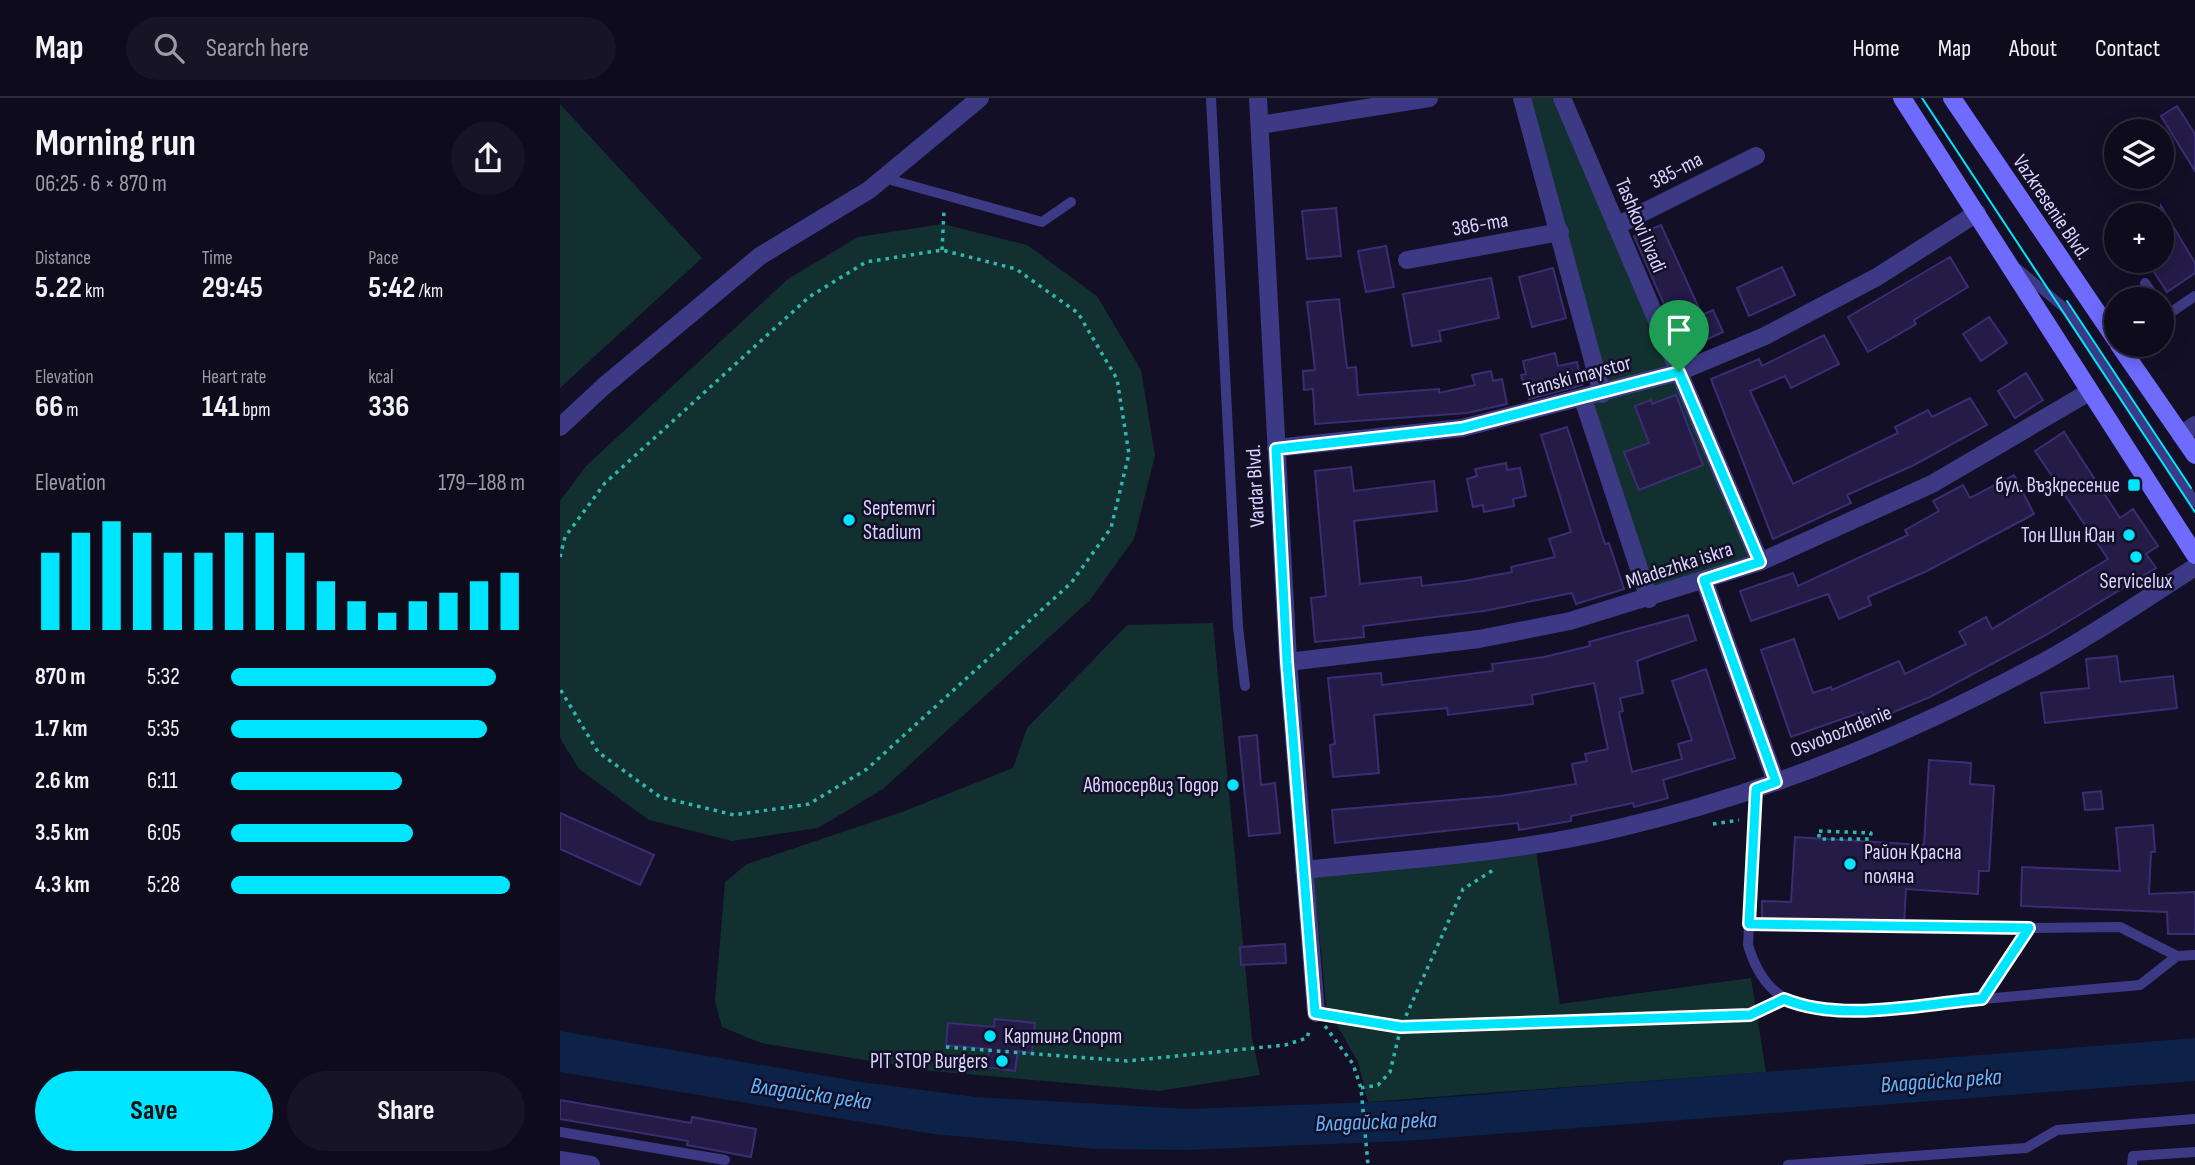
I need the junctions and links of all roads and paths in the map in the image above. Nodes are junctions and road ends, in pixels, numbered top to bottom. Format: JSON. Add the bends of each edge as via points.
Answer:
{"nodes":[{"id":1,"x":981,"y":98,"type":"edge"},
{"id":2,"x":1211,"y":98,"type":"edge"},
{"id":3,"x":1258,"y":98,"type":"edge"},
{"id":4,"x":1429,"y":98,"type":"edge"},
{"id":5,"x":1522,"y":98,"type":"edge"},
{"id":6,"x":1562,"y":98,"type":"edge"},
{"id":7,"x":1902,"y":98,"type":"edge"},
{"id":8,"x":1952,"y":98,"type":"edge"},
{"id":9,"x":1260,"y":125,"type":"junction"},
{"id":10,"x":1756,"y":156,"type":"dead end"},
{"id":11,"x":884,"y":178,"type":"junction"},
{"id":12,"x":944,"y":195,"type":"junction"},
{"id":13,"x":1071,"y":202,"type":"dead end"},
{"id":14,"x":1977,"y":212,"type":"junction"},
{"id":15,"x":1616,"y":226,"type":"junction"},
{"id":16,"x":1560,"y":232,"type":"junction"},
{"id":17,"x":942,"y":250,"type":"junction"},
{"id":18,"x":1407,"y":260,"type":"dead end"},
{"id":19,"x":2008,"y":261,"type":"junction"},
{"id":20,"x":2145,"y":283,"type":"dead end"},
{"id":21,"x":2148,"y":287,"type":"edge"},
{"id":22,"x":2195,"y":296,"type":"edge"},
{"id":23,"x":2174,"y":310,"type":"edge"},
{"id":24,"x":2104,"y":322,"type":"edge"},
{"id":25,"x":2129,"y":357,"type":"edge"},
{"id":26,"x":1679,"y":372,"type":"junction"},
{"id":27,"x":2090,"y":392,"type":"junction"},
{"id":28,"x":1602,"y":394,"type":"junction"},
{"id":29,"x":1583,"y":399,"type":"junction"},
{"id":30,"x":560,"y":427,"type":"edge"},
{"id":31,"x":2188,"y":430,"type":"edge"},
{"id":32,"x":1276,"y":449,"type":"junction"},
{"id":33,"x":2195,"y":455,"type":"edge"},
{"id":34,"x":2195,"y":502,"type":"edge"},
{"id":35,"x":2195,"y":555,"type":"edge"},
{"id":36,"x":560,"y":557,"type":"edge"},
{"id":37,"x":1760,"y":562,"type":"junction"},
{"id":38,"x":2195,"y":567,"type":"edge"},
{"id":39,"x":1704,"y":580,"type":"junction"},
{"id":40,"x":1649,"y":598,"type":"junction"},
{"id":41,"x":1287,"y":662,"type":"junction"},
{"id":42,"x":1245,"y":686,"type":"dead end"},
{"id":43,"x":560,"y":689,"type":"edge"},
{"id":44,"x":1776,"y":782,"type":"junction"},
{"id":45,"x":1756,"y":789,"type":"junction"},
{"id":46,"x":1755,"y":817,"type":"junction"},
{"id":47,"x":1713,"y":824,"type":"dead end"},
{"id":48,"x":1819,"y":831,"type":"joint"},
{"id":49,"x":1504,"y":864,"type":"dead end"},
{"id":50,"x":1304,"y":870,"type":"junction"},
{"id":51,"x":1749,"y":924,"type":"junction"},
{"id":52,"x":2029,"y":928,"type":"junction"},
{"id":53,"x":2195,"y":955,"type":"edge"},
{"id":54,"x":2177,"y":956,"type":"junction"},
{"id":55,"x":1784,"y":999,"type":"junction"},
{"id":56,"x":1982,"y":999,"type":"junction"},
{"id":57,"x":1315,"y":1013,"type":"junction"},
{"id":58,"x":1401,"y":1027,"type":"junction"},
{"id":59,"x":946,"y":1047,"type":"dead end"},
{"id":60,"x":1362,"y":1088,"type":"junction"},
{"id":61,"x":2195,"y":1119,"type":"edge"},
{"id":62,"x":560,"y":1132,"type":"edge"},
{"id":63,"x":2195,"y":1152,"type":"edge"},
{"id":64,"x":560,"y":1160,"type":"edge"},
{"id":65,"x":725,"y":1160,"type":"dead end"},
{"id":66,"x":1368,"y":1164,"type":"edge"},
{"id":67,"x":591,"y":1165,"type":"edge"},
{"id":68,"x":1788,"y":1165,"type":"edge"},
{"id":69,"x":2132,"y":1165,"type":"edge"}],
"edges":[{"from":1,"to":11,"type":"street"},
{"from":2,"to":42,"type":"lane","via":[[1238,627]]},
{"from":3,"to":9,"type":"street","name":"Vardar Blvd."},
{"from":4,"to":9,"type":"street"},
{"from":5,"to":16,"type":"street"},
{"from":6,"to":15,"type":"street","name":"Tashkovi livadi"},
{"from":7,"to":14,"type":"main road"},
{"from":8,"to":24,"type":"main road","name":"Vazkresenie Blvd."},
{"from":9,"to":32,"type":"street","name":"Vardar Blvd."},
{"from":10,"to":15,"type":"street","name":"385-та"},
{"from":11,"to":12,"type":"lane"},
{"from":11,"to":30,"type":"street","via":[[760,256]]},
{"from":12,"to":13,"type":"lane","via":[[1042,222]]},
{"from":12,"to":17,"type":"path"},
{"from":14,"to":19,"type":"main road"},
{"from":14,"to":26,"type":"street","name":"Transki maystor","via":[[1877,277],[1765,336]]},
{"from":15,"to":26,"type":"street","name":"Tashkovi livadi"},
{"from":16,"to":18,"type":"street","name":"386-та"},
{"from":16,"to":28,"type":"street"},
{"from":17,"to":36,"type":"path","via":[[866,262],[809,297],[605,483],[565,537]]},
{"from":17,"to":43,"type":"path","via":[[1016,269],[1078,313],[1117,379],[1129,454],[1111,528],[1071,583],[867,769],[809,804],[734,815],[660,797],[598,751]]},
{"from":19,"to":27,"type":"main road"},
{"from":19,"to":34,"type":"lane","via":[[2067,310]]},
{"from":20,"to":21,"type":"lane"},
{"from":22,"to":23,"type":"lane"},
{"from":25,"to":31,"type":"main road"},
{"from":26,"to":28,"type":"street","name":"Transki maystor"},
{"from":26,"to":37,"type":"street","name":"Tashkovi livadi"},
{"from":27,"to":35,"type":"main road"},
{"from":27,"to":37,"type":"street","name":"Mladezhka iskra","via":[[1932,484]]},
{"from":28,"to":29,"type":"street","name":"Transki maystor"},
{"from":29,"to":32,"type":"street","name":"Transki maystor","via":[[1462,428]]},
{"from":29,"to":40,"type":"street"},
{"from":31,"to":33,"type":"main road"},
{"from":32,"to":41,"type":"street","name":"Vardar Blvd."},
{"from":37,"to":39,"type":"street","name":"Mladezhka iskra"},
{"from":38,"to":44,"type":"street","name":"Osvobozhdenie","via":[[2038,665],[1918,724]]},
{"from":39,"to":40,"type":"street","name":"Mladezhka iskra"},
{"from":39,"to":44,"type":"street"},
{"from":40,"to":41,"type":"street","name":"Mladezhka iskra","via":[[1570,621],[1479,639]]},
{"from":41,"to":50,"type":"street","name":"Vardar Blvd."},
{"from":44,"to":45,"type":"street","name":"Osvobozhdenie"},
{"from":45,"to":46,"type":"lane"},
{"from":45,"to":50,"type":"street","name":"Osvobozhdenie","via":[[1660,818],[1535,845]]},
{"from":46,"to":47,"type":"path"},
{"from":46,"to":51,"type":"lane"},
{"from":48,"to":48,"type":"path","via":[[1858,833],[1871,833],[1870,839],[1819,839]]},
{"from":49,"to":58,"type":"path","via":[[1462,889]]},
{"from":50,"to":57,"type":"street","name":"Vardar Blvd."},
{"from":51,"to":52,"type":"path"},
{"from":51,"to":55,"type":"lane","via":[[1748,945],[1755,966],[1767,985]]},
{"from":52,"to":54,"type":"lane","via":[[2120,927]]},
{"from":52,"to":56,"type":"lane"},
{"from":53,"to":54,"type":"lane"},
{"from":54,"to":56,"type":"lane","via":[[2140,985]]},
{"from":55,"to":56,"type":"lane","via":[[1836,1012]]},
{"from":55,"to":58,"type":"path","via":[[1750,1015]]},
{"from":57,"to":58,"type":"path"},
{"from":57,"to":59,"type":"path","via":[[1307,1038],[1296,1043],[1127,1061]]},
{"from":57,"to":60,"type":"path","via":[[1353,1064]]},
{"from":58,"to":60,"type":"path","via":[[1390,1072],[1378,1085]]},
{"from":60,"to":66,"type":"path"},
{"from":61,"to":68,"type":"lane","via":[[2057,1130],[2026,1148]]},
{"from":62,"to":65,"type":"lane"},
{"from":63,"to":69,"type":"lane","via":[[2133,1156]]},
{"from":64,"to":67,"type":"street"}]}
